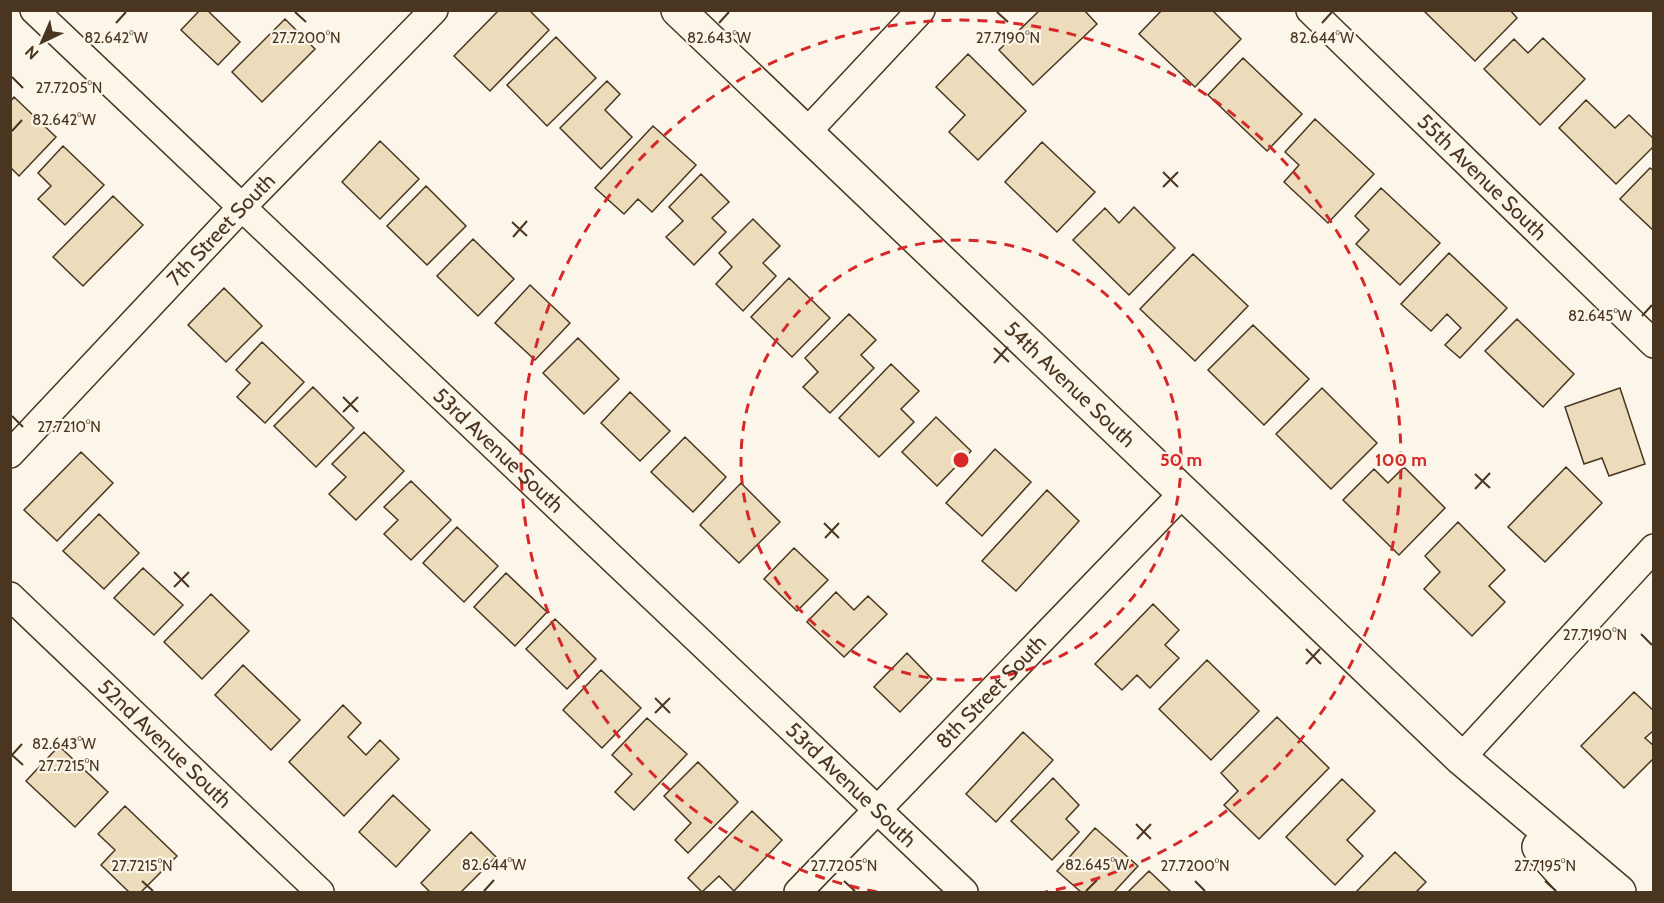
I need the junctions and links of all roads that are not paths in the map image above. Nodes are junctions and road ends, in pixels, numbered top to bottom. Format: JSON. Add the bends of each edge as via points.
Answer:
{"nodes":[{"id":1,"x":34,"y":10,"type":"edge"},
{"id":2,"x":434,"y":10,"type":"edge"},
{"id":3,"x":678,"y":10,"type":"edge"},
{"id":4,"x":921,"y":10,"type":"edge"},
{"id":5,"x":1310,"y":10,"type":"edge"},
{"id":6,"x":806,"y":133,"type":"junction"},
{"id":7,"x":241,"y":208,"type":"junction"},
{"id":8,"x":1653,"y":344,"type":"edge"},
{"id":9,"x":10,"y":454,"type":"edge"},
{"id":10,"x":1184,"y":492,"type":"junction"},
{"id":11,"x":1653,"y":548,"type":"edge"},
{"id":12,"x":10,"y":596,"type":"edge"},
{"id":13,"x":1461,"y":758,"type":"junction"},
{"id":14,"x":877,"y":810,"type":"junction"},
{"id":15,"x":320,"y":892,"type":"edge"},
{"id":16,"x":798,"y":892,"type":"edge"},
{"id":17,"x":964,"y":892,"type":"edge"},
{"id":18,"x":1580,"y":892,"type":"edge"},
{"id":19,"x":1619,"y":892,"type":"edge"}],
"edges":[{"from":1,"to":7,"type":"street","name":"53rd Avenue South"},
{"from":2,"to":7,"type":"street","name":"7th Street South"},
{"from":3,"to":6,"type":"street","name":"54th Avenue South"},
{"from":4,"to":6,"type":"street"},
{"from":5,"to":8,"type":"street","name":"55th Avenue South"},
{"from":6,"to":10,"type":"street","name":"54th Avenue South"},
{"from":7,"to":9,"type":"street","name":"7th Street South"},
{"from":7,"to":14,"type":"street","name":"53rd Avenue South"},
{"from":10,"to":13,"type":"street","name":"54th Avenue South"},
{"from":10,"to":14,"type":"street","name":"8th Street South"},
{"from":11,"to":13,"type":"street"},
{"from":12,"to":15,"type":"street","name":"52nd Avenue South"},
{"from":13,"to":18,"type":"street","name":"54th Avenue South"},
{"from":13,"to":19,"type":"street","name":"54th Avenue South"},
{"from":14,"to":16,"type":"street","name":"8th Street South"},
{"from":14,"to":17,"type":"street","name":"53rd Avenue South"}]}
